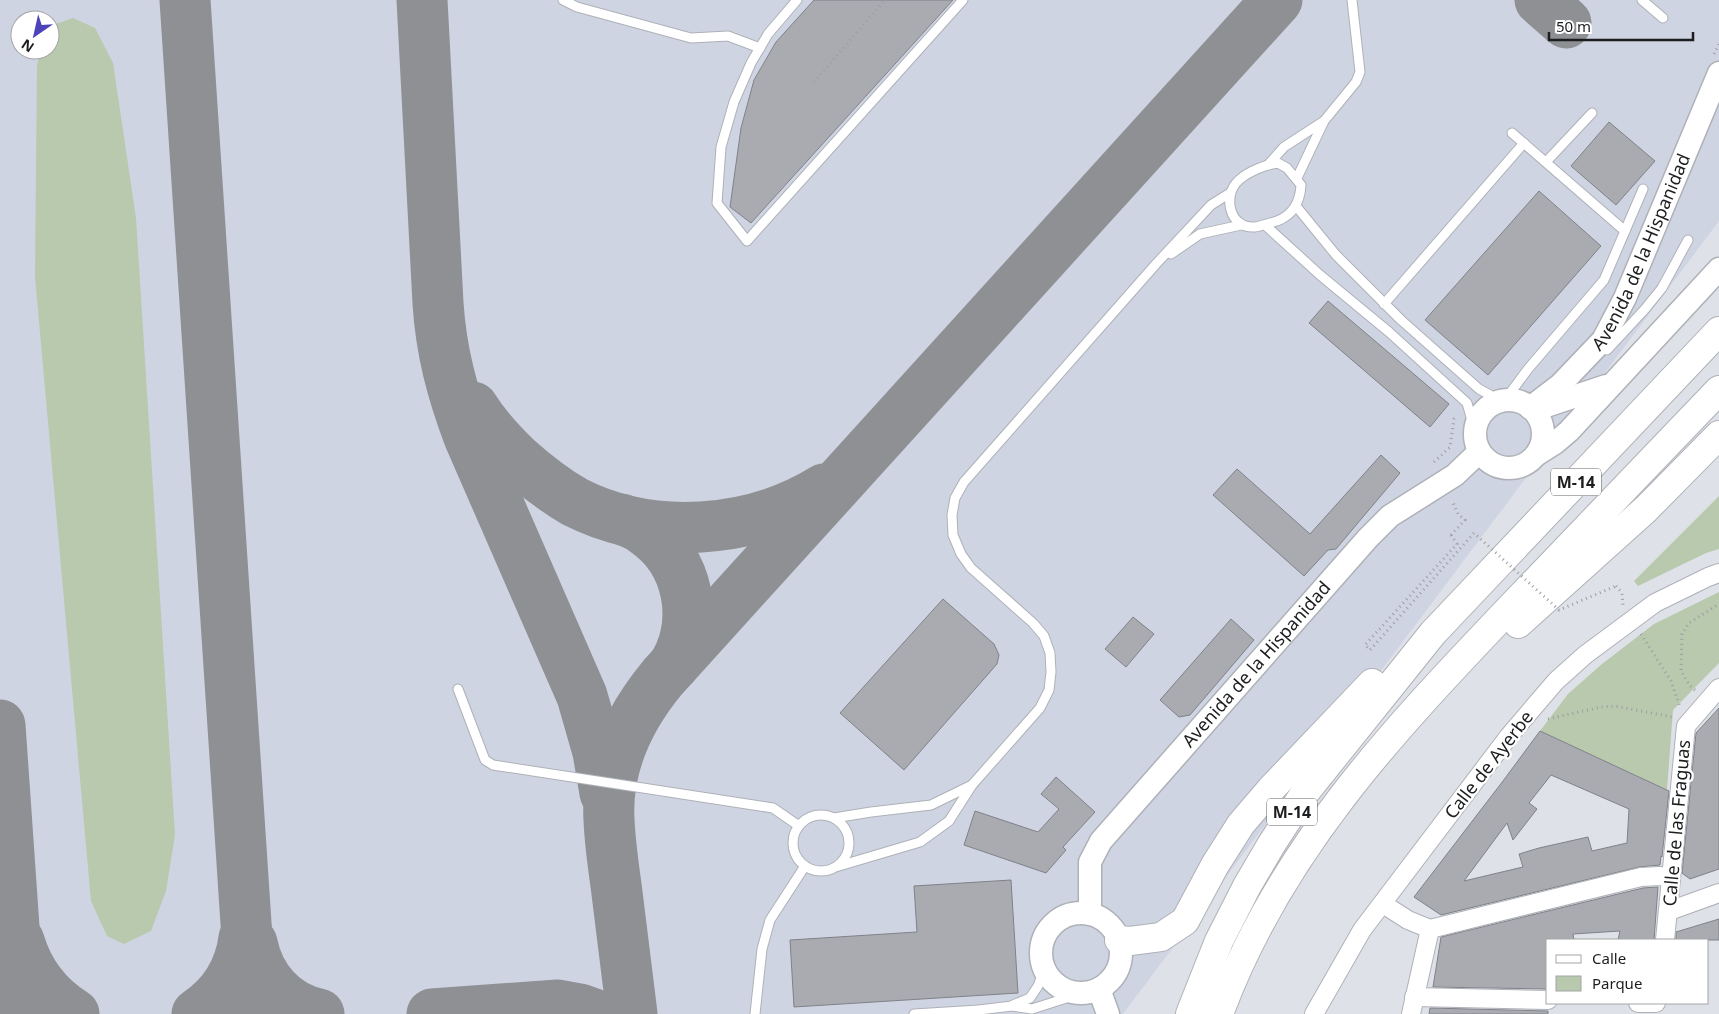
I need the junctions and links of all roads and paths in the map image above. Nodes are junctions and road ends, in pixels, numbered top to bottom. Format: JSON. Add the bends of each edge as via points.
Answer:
{"nodes":[{"id":1,"x":563,"y":0,"type":"edge"},
{"id":2,"x":797,"y":0,"type":"edge"},
{"id":3,"x":885,"y":0,"type":"edge"},
{"id":4,"x":962,"y":0,"type":"edge"},
{"id":5,"x":1352,"y":0,"type":"edge"},
{"id":6,"x":1642,"y":0,"type":"edge"},
{"id":7,"x":1663,"y":18,"type":"dead end"},
{"id":8,"x":760,"y":48,"type":"junction"},
{"id":9,"x":1719,"y":73,"type":"edge"},
{"id":10,"x":814,"y":82,"type":"dead end"},
{"id":11,"x":1592,"y":112,"type":"dead end"},
{"id":12,"x":1324,"y":121,"type":"junction"},
{"id":13,"x":1512,"y":133,"type":"dead end"},
{"id":14,"x":1524,"y":143,"type":"junction"},
{"id":15,"x":1546,"y":162,"type":"junction"},
{"id":16,"x":1268,"y":165,"type":"junction"},
{"id":17,"x":1296,"y":178,"type":"junction"},
{"id":18,"x":1643,"y":189,"type":"dead end"},
{"id":19,"x":1230,"y":193,"type":"junction"},
{"id":20,"x":1296,"y":206,"type":"junction"},
{"id":21,"x":1241,"y":224,"type":"junction"},
{"id":22,"x":1265,"y":225,"type":"junction"},
{"id":23,"x":1625,"y":231,"type":"junction"},
{"id":24,"x":1688,"y":240,"type":"dead end"},
{"id":25,"x":1156,"y":264,"type":"junction"},
{"id":26,"x":1719,"y":269,"type":"edge"},
{"id":27,"x":1384,"y":304,"type":"junction"},
{"id":28,"x":1719,"y":331,"type":"edge"},
{"id":29,"x":1600,"y":357,"type":"dead end"},
{"id":30,"x":1610,"y":384,"type":"junction"},
{"id":31,"x":1719,"y":390,"type":"edge"},
{"id":32,"x":1503,"y":400,"type":"junction"},
{"id":33,"x":1569,"y":402,"type":"junction"},
{"id":34,"x":1532,"y":409,"type":"junction"},
{"id":35,"x":1719,"y":435,"type":"edge"},
{"id":36,"x":1477,"y":441,"type":"junction"},
{"id":37,"x":1536,"y":455,"type":"junction"},
{"id":38,"x":1451,"y":535,"type":"dead end"},
{"id":39,"x":1719,"y":573,"type":"edge"},
{"id":40,"x":1622,"y":593,"type":"dead end"},
{"id":41,"x":1719,"y":604,"type":"edge"},
{"id":42,"x":1632,"y":619,"type":"junction"},
{"id":43,"x":1433,"y":633,"type":"junction"},
{"id":44,"x":1465,"y":656,"type":"junction"},
{"id":45,"x":1719,"y":688,"type":"edge"},
{"id":46,"x":458,"y":689,"type":"dead end"},
{"id":47,"x":1699,"y":694,"type":"dead end"},
{"id":48,"x":1532,"y":710,"type":"junction"},
{"id":49,"x":1682,"y":719,"type":"junction"},
{"id":50,"x":972,"y":785,"type":"junction"},
{"id":51,"x":834,"y":818,"type":"junction"},
{"id":52,"x":799,"y":826,"type":"junction"},
{"id":53,"x":805,"y":866,"type":"junction"},
{"id":54,"x":839,"y":866,"type":"junction"},
{"id":55,"x":1670,"y":877,"type":"junction"},
{"id":56,"x":1719,"y":893,"type":"edge"},
{"id":57,"x":1383,"y":904,"type":"junction"},
{"id":58,"x":1669,"y":912,"type":"junction"},
{"id":59,"x":1090,"y":914,"type":"junction"},
{"id":60,"x":1430,"y":929,"type":"junction"},
{"id":61,"x":1664,"y":939,"type":"edge"},
{"id":62,"x":1119,"y":940,"type":"junction"},
{"id":63,"x":1044,"y":970,"type":"junction"},
{"id":64,"x":1091,"y":991,"type":"junction"},
{"id":65,"x":1546,"y":1000,"type":"edge"},
{"id":66,"x":1012,"y":1006,"type":"junction"},
{"id":67,"x":1413,"y":1006,"type":"edge"},
{"id":68,"x":977,"y":1012,"type":"edge"},
{"id":69,"x":755,"y":1014,"type":"edge"},
{"id":70,"x":914,"y":1014,"type":"edge"},
{"id":71,"x":1108,"y":1014,"type":"edge"},
{"id":72,"x":1190,"y":1014,"type":"edge"},
{"id":73,"x":1219,"y":1014,"type":"edge"},
{"id":74,"x":1314,"y":1014,"type":"edge"}],
"edges":[{"from":1,"to":8,"type":"lane","via":[[577,8],[690,38],[728,36]]},
{"from":2,"to":8,"type":"lane"},
{"from":3,"to":10,"type":"path"},
{"from":4,"to":8,"type":"lane","via":[[747,241],[717,203],[721,147],[734,102]]},
{"from":5,"to":12,"type":"lane","via":[[1360,72],[1356,82]]},
{"from":6,"to":7,"type":"lane"},
{"from":9,"to":33,"type":"street","name":"Avenida de la Hispanidad","via":[[1625,298]]},
{"from":11,"to":15,"type":"lane"},
{"from":12,"to":16,"type":"lane","via":[[1284,147]]},
{"from":12,"to":17,"type":"lane"},
{"from":13,"to":14,"type":"lane"},
{"from":14,"to":15,"type":"lane"},
{"from":14,"to":27,"type":"lane"},
{"from":15,"to":23,"type":"lane"},
{"from":16,"to":17,"type":"lane","via":[[1278,164],[1287,168]]},
{"from":16,"to":19,"type":"lane","via":[[1238,180]]},
{"from":17,"to":20,"type":"lane","via":[[1301,185]]},
{"from":18,"to":23,"type":"lane"},
{"from":19,"to":21,"type":"lane","via":[[1232,215]]},
{"from":19,"to":25,"type":"lane","via":[[1211,205]]},
{"from":20,"to":22,"type":"lane","via":[[1284,218]]},
{"from":20,"to":27,"type":"lane","via":[[1336,255]]},
{"from":21,"to":22,"type":"lane"},
{"from":21,"to":25,"type":"lane","via":[[1200,234]]},
{"from":22,"to":36,"type":"lane","via":[[1467,403]]},
{"from":23,"to":32,"type":"lane","via":[[1604,280]]},
{"from":24,"to":29,"type":"lane","via":[[1662,288]]},
{"from":25,"to":50,"type":"lane","via":[[964,482],[955,498],[953,535],[961,554],[971,568],[1044,636],[1051,662],[1049,690],[1040,708]]},
{"from":26,"to":30,"type":"street","name":"Avenida de la Hispanidad"},
{"from":27,"to":32,"type":"lane","via":[[1479,389]]},
{"from":28,"to":43,"type":"highway","number":"M-14"},
{"from":30,"to":33,"type":"street","name":"Avenida de la Hispanidad"},
{"from":30,"to":33,"type":"street","name":"Avenida de la Hispanidad"},
{"from":31,"to":44,"type":"highway","number":"M-14"},
{"from":32,"to":34,"type":"street","via":[[1520,402]]},
{"from":32,"to":36,"type":"street","via":[[1491,405],[1477,420]]},
{"from":33,"to":34,"type":"street","name":"Avenida de la Hispanidad"},
{"from":33,"to":37,"type":"street","name":"Avenida de la Hispanidad","via":[[1555,443]]},
{"from":34,"to":37,"type":"street","via":[[1543,432],[1542,444]]},
{"from":35,"to":44,"type":"highway","via":[[1646,509],[1514,627]]},
{"from":36,"to":37,"type":"street","via":[[1488,462],[1500,468],[1526,464]]},
{"from":36,"to":59,"type":"street","name":"Avenida de la Hispanidad","via":[[1455,475],[1390,516],[1368,538],[1101,841],[1090,862]]},
{"from":38,"to":40,"type":"path","bridge":true,"via":[[1457,544],[1365,645],[1370,650],[1474,533],[1559,610],[1616,586]]},
{"from":39,"to":42,"type":"street","name":"Calle de Ayerbe","via":[[1655,603]]},
{"from":41,"to":47,"type":"path","via":[[1689,623],[1682,634],[1681,671]]},
{"from":42,"to":48,"type":"street","name":"Calle de Ayerbe","via":[[1585,654],[1556,681]]},
{"from":42,"to":49,"type":"path","via":[[1671,681]]},
{"from":43,"to":62,"type":"highway","via":[[1389,665],[1259,803],[1241,824],[1215,865],[1185,921],[1161,937]]},
{"from":43,"to":72,"type":"highway","number":"M-14","via":[[1304,794],[1271,845],[1219,941]]},
{"from":44,"to":73,"type":"highway","number":"M-14","via":[[1349,786],[1312,836],[1259,924]]},
{"from":45,"to":49,"type":"street","name":"Calle de las Fraguas"},
{"from":46,"to":52,"type":"lane","via":[[485,760],[493,765],[773,808]]},
{"from":48,"to":49,"type":"path","via":[[1548,719],[1615,706]]},
{"from":48,"to":57,"type":"street","name":"Calle de Ayerbe"},
{"from":49,"to":55,"type":"street","name":"Calle de las Fraguas"},
{"from":50,"to":51,"type":"lane","via":[[931,805]]},
{"from":50,"to":54,"type":"lane","via":[[949,821],[920,842]]},
{"from":51,"to":52,"type":"lane","via":[[815,816]]},
{"from":51,"to":54,"type":"lane","via":[[847,831],[850,841],[849,850]]},
{"from":52,"to":53,"type":"lane","via":[[793,843],[795,853]]},
{"from":53,"to":54,"type":"lane","via":[[823,872]]},
{"from":53,"to":69,"type":"lane","via":[[770,920],[762,949]]},
{"from":55,"to":58,"type":"street","name":"Calle de las Fraguas"},
{"from":55,"to":60,"type":"street","via":[[1642,877]]},
{"from":56,"to":58,"type":"street"},
{"from":57,"to":60,"type":"street"},
{"from":57,"to":74,"type":"street","name":"Calle de Ayerbe","via":[[1362,930]]},
{"from":58,"to":61,"type":"street","name":"Calle de las Fraguas"},
{"from":59,"to":62,"type":"street","via":[[1103,919]]},
{"from":59,"to":63,"type":"street","via":[[1071,914],[1054,923],[1041,945]]},
{"from":60,"to":67,"type":"street"},
{"from":62,"to":64,"type":"street","via":[[1118,968],[1111,980]]},
{"from":63,"to":64,"type":"street","via":[[1066,991]]},
{"from":63,"to":66,"type":"lane","via":[[1030,998]]},
{"from":64,"to":66,"type":"lane","via":[[1032,1009]]},
{"from":64,"to":71,"type":"street"},
{"from":65,"to":67,"type":"street"},
{"from":66,"to":68,"type":"lane"},
{"from":68,"to":70,"type":"lane"}]}
